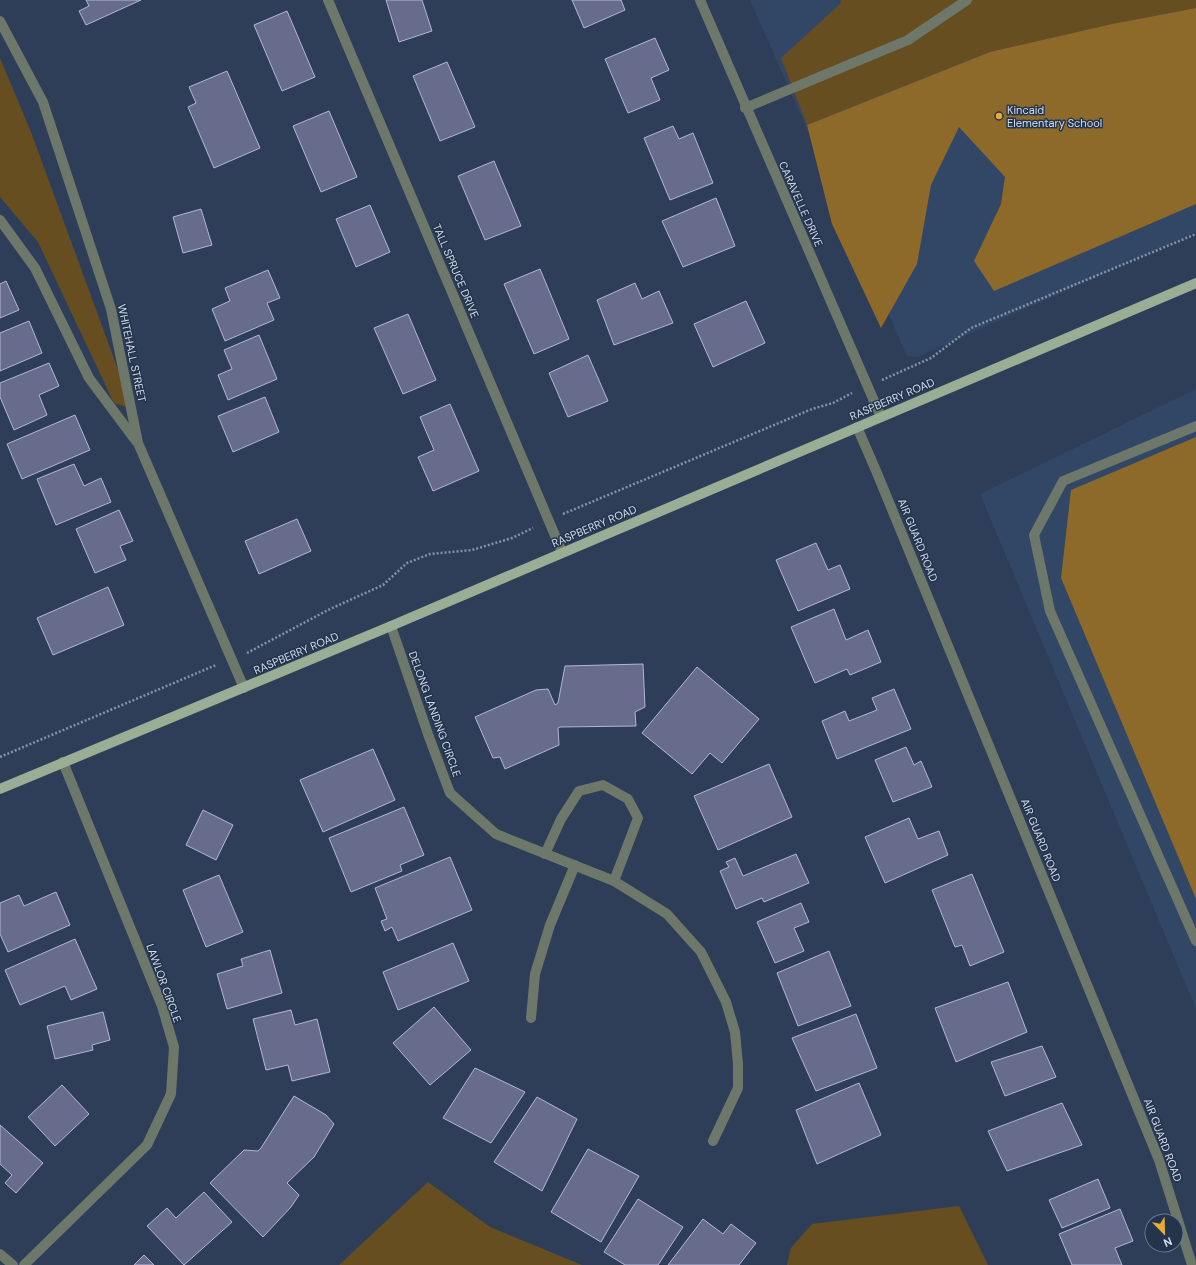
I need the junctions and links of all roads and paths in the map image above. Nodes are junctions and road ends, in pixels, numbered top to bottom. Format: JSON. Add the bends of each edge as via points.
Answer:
{"nodes":[{"id":1,"x":328,"y":0,"type":"edge"},
{"id":2,"x":700,"y":0,"type":"edge"},
{"id":3,"x":967,"y":0,"type":"edge"},
{"id":4,"x":0,"y":21,"type":"edge"},
{"id":5,"x":745,"y":108,"type":"junction"},
{"id":6,"x":0,"y":220,"type":"edge"},
{"id":7,"x":1196,"y":234,"type":"edge"},
{"id":8,"x":1196,"y":283,"type":"edge"},
{"id":9,"x":867,"y":385,"type":"junction"},
{"id":10,"x":881,"y":417,"type":"junction"},
{"id":11,"x":1196,"y":426,"type":"edge"},
{"id":12,"x":857,"y":427,"type":"junction"},
{"id":13,"x":138,"y":443,"type":"junction"},
{"id":14,"x":549,"y":520,"type":"junction"},
{"id":15,"x":562,"y":552,"type":"junction"},
{"id":16,"x":392,"y":626,"type":"junction"},
{"id":17,"x":231,"y":659,"type":"junction"},
{"id":18,"x":244,"y":688,"type":"junction"},
{"id":19,"x":0,"y":757,"type":"edge"},
{"id":20,"x":63,"y":762,"type":"junction"},
{"id":21,"x":0,"y":789,"type":"edge"},
{"id":22,"x":545,"y":854,"type":"junction"},
{"id":23,"x":575,"y":865,"type":"junction"},
{"id":24,"x":614,"y":881,"type":"junction"},
{"id":25,"x":1196,"y":941,"type":"edge"},
{"id":26,"x":531,"y":1018,"type":"dead end"},
{"id":27,"x":713,"y":1141,"type":"dead end"},
{"id":28,"x":0,"y":1254,"type":"edge"},
{"id":29,"x":13,"y":1265,"type":"edge"},
{"id":30,"x":24,"y":1265,"type":"edge"},
{"id":31,"x":1192,"y":1265,"type":"edge"}],
"edges":[{"from":1,"to":14,"type":"street","name":"TALL SPRUCE DRIVE"},
{"from":2,"to":5,"type":"street","name":"CARAVELLE DRIVE"},
{"from":3,"to":5,"type":"street","via":[[908,40]]},
{"from":4,"to":13,"type":"street","name":"WHITEHALL STREET","via":[[43,102],[111,310]]},
{"from":5,"to":9,"type":"street","name":"CARAVELLE DRIVE"},
{"from":6,"to":13,"type":"street","via":[[35,268],[89,378]]},
{"from":7,"to":9,"type":"path","via":[[971,328],[931,358]]},
{"from":8,"to":10,"type":"main road","name":"RASPBERRY ROAD"},
{"from":9,"to":10,"type":"street","name":"CARAVELLE DRIVE"},
{"from":9,"to":14,"type":"path","via":[[832,403]]},
{"from":10,"to":12,"type":"main road","name":"RASPBERRY ROAD"},
{"from":11,"to":25,"type":"street","via":[[1063,481],[1034,535],[1050,611]]},
{"from":12,"to":15,"type":"main road","name":"RASPBERRY ROAD"},
{"from":12,"to":31,"type":"street","name":"AIR GUARD ROAD","via":[[1159,1160]]},
{"from":13,"to":17,"type":"street","name":"WHITEHALL STREET"},
{"from":14,"to":15,"type":"street","name":"TALL SPRUCE DRIVE"},
{"from":14,"to":17,"type":"path","via":[[512,538],[472,550],[430,554],[407,564],[383,585],[328,610],[250,652]]},
{"from":15,"to":16,"type":"main road","name":"RASPBERRY ROAD"},
{"from":16,"to":18,"type":"main road","name":"RASPBERRY ROAD"},
{"from":16,"to":22,"type":"street","name":"DELONG LANDING CIRCLE","via":[[450,792],[496,834]]},
{"from":17,"to":18,"type":"street","name":"WHITEHALL STREET"},
{"from":17,"to":19,"type":"path"},
{"from":18,"to":20,"type":"main road","name":"RASPBERRY ROAD"},
{"from":20,"to":21,"type":"main road","name":"RASPBERRY ROAD"},
{"from":20,"to":30,"type":"street","name":"LAWLOR CIRCLE","via":[[162,1006],[174,1047],[171,1094],[147,1145]]},
{"from":22,"to":23,"type":"street","name":"DELONG LANDING CIRCLE"},
{"from":22,"to":24,"type":"street","via":[[561,819],[579,791],[603,785],[628,799],[638,818]]},
{"from":23,"to":24,"type":"street","name":"DELONG LANDING CIRCLE"},
{"from":23,"to":26,"type":"street","via":[[550,925],[535,974]]},
{"from":24,"to":27,"type":"street","name":"DELONG LANDING CIRCLE","via":[[667,914],[701,952],[726,1002],[735,1032],[738,1088]]},
{"from":28,"to":29,"type":"street"}]}
